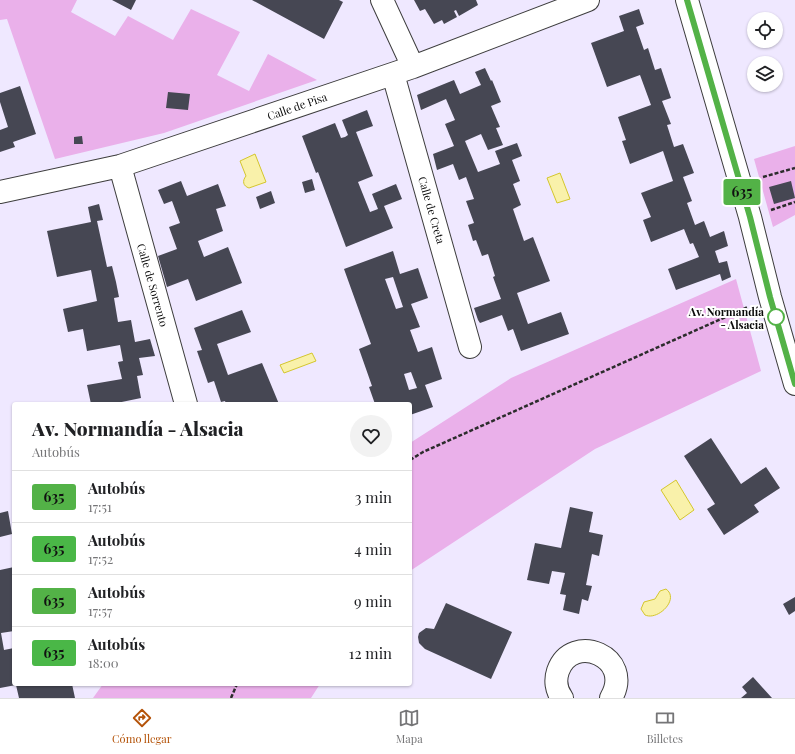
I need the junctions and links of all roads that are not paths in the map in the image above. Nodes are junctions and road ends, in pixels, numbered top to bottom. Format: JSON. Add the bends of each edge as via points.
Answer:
{"nodes":[{"id":1,"x":382,"y":0,"type":"edge"},
{"id":2,"x":588,"y":0,"type":"edge"},
{"id":3,"x":687,"y":0,"type":"edge"},
{"id":4,"x":403,"y":71,"type":"junction"},
{"id":5,"x":120,"y":166,"type":"junction"},
{"id":6,"x":0,"y":192,"type":"edge"},
{"id":7,"x":470,"y":347,"type":"dead end"},
{"id":8,"x":795,"y":384,"type":"edge"},
{"id":9,"x":185,"y":402,"type":"edge"},
{"id":10,"x":562,"y":698,"type":"edge"},
{"id":11,"x":611,"y":698,"type":"edge"}],
"edges":[{"from":1,"to":4,"type":"street","name":"Calle de Creta"},
{"from":2,"to":4,"type":"street","name":"Calle de Pisa"},
{"from":3,"to":8,"type":"street"},
{"from":4,"to":5,"type":"street","name":"Calle de Pisa"},
{"from":4,"to":7,"type":"street","name":"Calle de Creta"},
{"from":5,"to":6,"type":"street","name":"Calle de Pisa"},
{"from":5,"to":9,"type":"street","name":"Calle de Sorrento"},
{"from":10,"to":11,"type":"street","via":[[556,685],[560,666],[566,658],[585,651],[603,656],[611,663],[617,681]]}]}
